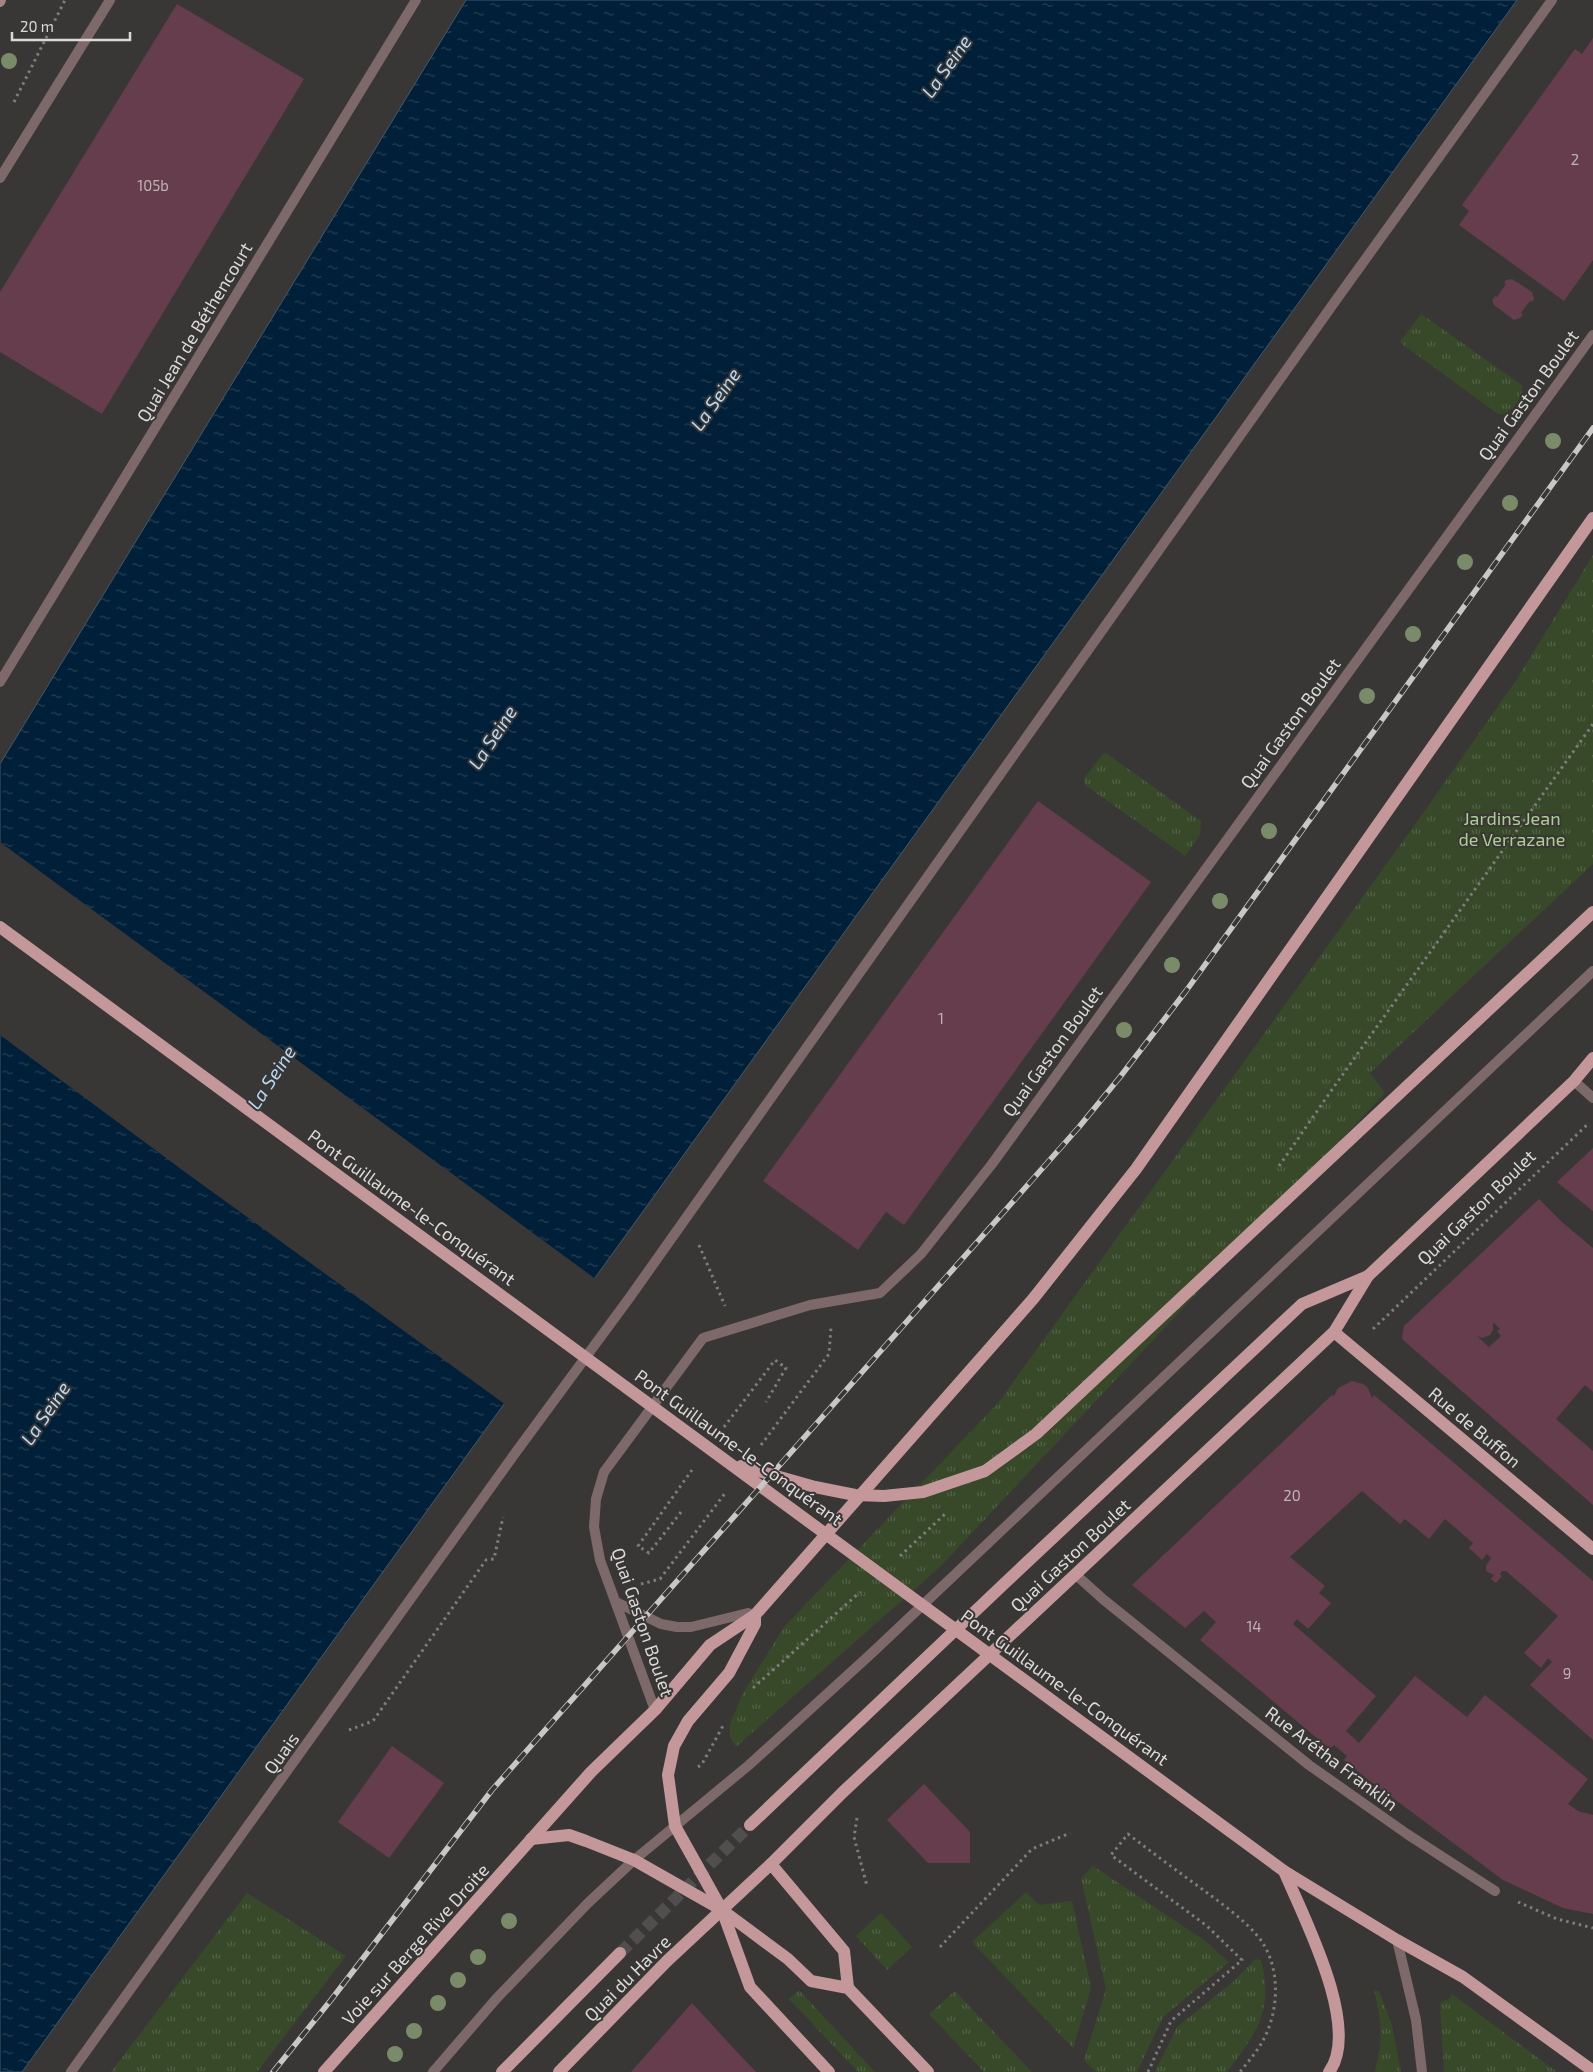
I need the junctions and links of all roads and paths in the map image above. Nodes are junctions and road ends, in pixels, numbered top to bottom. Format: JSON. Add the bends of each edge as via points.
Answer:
{"nodes":[{"id":1,"x":65,"y":0,"type":"edge"},
{"id":2,"x":110,"y":0,"type":"edge"},
{"id":3,"x":416,"y":0,"type":"edge"},
{"id":4,"x":1552,"y":0,"type":"edge"},
{"id":5,"x":13,"y":104,"type":"dead end"},
{"id":6,"x":0,"y":178,"type":"edge"},
{"id":7,"x":1593,"y":335,"type":"edge"},
{"id":8,"x":1593,"y":518,"type":"edge"},
{"id":9,"x":0,"y":682,"type":"edge"},
{"id":10,"x":1593,"y":724,"type":"edge"},
{"id":11,"x":1593,"y":912,"type":"edge"},
{"id":12,"x":0,"y":927,"type":"edge"},
{"id":13,"x":1593,"y":972,"type":"edge"},
{"id":14,"x":1593,"y":1058,"type":"edge"},
{"id":15,"x":1593,"y":1070,"type":"edge"},
{"id":16,"x":1574,"y":1081,"type":"junction"},
{"id":17,"x":1593,"y":1098,"type":"edge"},
{"id":18,"x":1593,"y":1120,"type":"edge"},
{"id":19,"x":1278,"y":1169,"type":"dead end"},
{"id":20,"x":687,"y":1217,"type":"junction"},
{"id":21,"x":1368,"y":1276,"type":"junction"},
{"id":22,"x":1382,"y":1320,"type":"dead end"},
{"id":23,"x":731,"y":1330,"type":"junction"},
{"id":24,"x":1334,"y":1332,"type":"junction"},
{"id":25,"x":766,"y":1402,"type":"dead end"},
{"id":26,"x":720,"y":1432,"type":"dead end"},
{"id":27,"x":698,"y":1462,"type":"dead end"},
{"id":28,"x":733,"y":1464,"type":"junction"},
{"id":29,"x":950,"y":1508,"type":"dead end"},
{"id":30,"x":681,"y":1512,"type":"dead end"},
{"id":31,"x":1593,"y":1549,"type":"edge"},
{"id":32,"x":494,"y":1559,"type":"dead end"},
{"id":33,"x":893,"y":1563,"type":"dead end"},
{"id":34,"x":1075,"y":1574,"type":"junction"},
{"id":35,"x":863,"y":1589,"type":"dead end"},
{"id":36,"x":616,"y":1602,"type":"junction"},
{"id":37,"x":755,"y":1615,"type":"junction"},
{"id":38,"x":752,"y":1690,"type":"dead end"},
{"id":39,"x":654,"y":1710,"type":"junction"},
{"id":40,"x":728,"y":1718,"type":"dead end"},
{"id":41,"x":308,"y":1743,"type":"junction"},
{"id":42,"x":693,"y":1772,"type":"dead end"},
{"id":43,"x":675,"y":1826,"type":"junction"},
{"id":44,"x":750,"y":1826,"type":"tunnel mouth"},
{"id":45,"x":1070,"y":1833,"type":"dead end"},
{"id":46,"x":531,"y":1839,"type":"junction"},
{"id":47,"x":634,"y":1860,"type":"junction"},
{"id":48,"x":771,"y":1864,"type":"junction"},
{"id":49,"x":1284,"y":1871,"type":"junction"},
{"id":50,"x":1495,"y":1891,"type":"joint"},
{"id":51,"x":722,"y":1910,"type":"junction"},
{"id":52,"x":1593,"y":1928,"type":"edge"},
{"id":53,"x":1397,"y":1940,"type":"junction"},
{"id":54,"x":940,"y":1947,"type":"dead end"},
{"id":55,"x":620,"y":1953,"type":"tunnel mouth"},
{"id":56,"x":848,"y":1988,"type":"junction"},
{"id":57,"x":1593,"y":2071,"type":"edge"},
{"id":58,"x":72,"y":2072,"type":"edge"},
{"id":59,"x":324,"y":2072,"type":"edge"},
{"id":60,"x":432,"y":2072,"type":"edge"},
{"id":61,"x":502,"y":2072,"type":"edge"},
{"id":62,"x":559,"y":2072,"type":"edge"},
{"id":63,"x":829,"y":2072,"type":"edge"},
{"id":64,"x":928,"y":2072,"type":"edge"},
{"id":65,"x":1148,"y":2072,"type":"edge"},
{"id":66,"x":1240,"y":2072,"type":"edge"},
{"id":67,"x":1329,"y":2072,"type":"edge"},
{"id":68,"x":1422,"y":2072,"type":"edge"}],
"edges":[{"from":1,"to":5,"type":"path"},
{"from":2,"to":6,"type":"street"},
{"from":3,"to":9,"type":"street","name":"Quai Jean de Béthencourt"},
{"from":4,"to":20,"type":"street","name":"Quais","via":[[1290,364]]},
{"from":7,"to":23,"type":"street","name":"Quai Gaston Boulet","via":[[992,1164],[921,1254],[880,1293],[810,1304]]},
{"from":8,"to":37,"type":"main road","name":"Quai Gaston Boulet","via":[[1136,1169],[1033,1299]]},
{"from":10,"to":19,"type":"path","via":[[1330,1091]]},
{"from":11,"to":28,"type":"main road","via":[[1036,1434],[985,1471],[923,1492],[884,1496],[855,1495]]},
{"from":12,"to":28,"type":"main road","name":"Pont Guillaume-le-Conquérant"},
{"from":13,"to":43,"type":"street","via":[[873,1652],[749,1766]]},
{"from":14,"to":16,"type":"main road","name":"Quai Gaston Boulet"},
{"from":15,"to":16,"type":"main road","name":"Quai Gaston Boulet"},
{"from":16,"to":17,"type":"street"},
{"from":16,"to":21,"type":"main road","name":"Quai Gaston Boulet"},
{"from":18,"to":22,"type":"path","name":"Quai Gaston Boulet"},
{"from":20,"to":23,"type":"path","via":[[721,1291]]},
{"from":20,"to":41,"type":"street","name":"Quais"},
{"from":21,"to":24,"type":"main road","name":"Quai Gaston Boulet"},
{"from":21,"to":44,"type":"main road","name":"Quai Gaston Boulet","via":[[1302,1304]]},
{"from":23,"to":36,"type":"street","name":"Quai Gaston Boulet","via":[[703,1338],[604,1472],[596,1499],[594,1527],[600,1560]]},
{"from":24,"to":31,"type":"main road","name":"Rue de Buffon"},
{"from":24,"to":34,"type":"main road","name":"Quai Gaston Boulet"},
{"from":25,"to":26,"type":"path","via":[[786,1368],[775,1360]]},
{"from":27,"to":30,"type":"path","via":[[638,1546],[649,1553]]},
{"from":28,"to":49,"type":"main road","name":"Pont Guillaume-le-Conquérant"},
{"from":29,"to":33,"type":"path"},
{"from":32,"to":41,"type":"path","via":[[486,1560],[373,1720]]},
{"from":34,"to":48,"type":"main road","name":"Quai Gaston Boulet"},
{"from":34,"to":50,"type":"street","name":"Rue Arétha Franklin","via":[[1309,1766]]},
{"from":35,"to":38,"type":"path"},
{"from":36,"to":37,"type":"street","via":[[661,1624],[677,1627],[691,1627],[748,1613]]},
{"from":36,"to":39,"type":"street","name":"Quai Gaston Boulet"},
{"from":37,"to":39,"type":"main road","name":"Quai Gaston Boulet","via":[[710,1645]]},
{"from":37,"to":43,"type":"main road","name":"Quai Gaston Boulet","via":[[755,1624],[730,1673],[688,1722],[674,1746],[668,1775]]},
{"from":39,"to":46,"type":"main road","name":"Quai Gaston Boulet","via":[[591,1772]]},
{"from":40,"to":42,"type":"path","via":[[702,1764]]},
{"from":41,"to":58,"type":"street","name":"Quais"},
{"from":43,"to":47,"type":"street"},
{"from":43,"to":51,"type":"main road","name":"Quai Gaston Boulet"},
{"from":45,"to":54,"type":"path","via":[[1032,1849]]},
{"from":46,"to":47,"type":"main road","via":[[569,1835]]},
{"from":46,"to":59,"type":"main road","name":"Voie sur Berge Rive Droite"},
{"from":47,"to":51,"type":"main road"},
{"from":47,"to":60,"type":"street","via":[[496,1999]]},
{"from":48,"to":51,"type":"main road","name":"Quai Gaston Boulet"},
{"from":48,"to":56,"type":"main road","via":[[844,1951]]},
{"from":49,"to":53,"type":"main road","name":"Pont Guillaume-le-Conquérant"},
{"from":49,"to":67,"type":"main road","via":[[1335,1999],[1338,2048],[1334,2066]]},
{"from":50,"to":52,"type":"path","via":[[1557,1919]]},
{"from":51,"to":56,"type":"main road","via":[[788,1959],[811,1981]]},
{"from":51,"to":62,"type":"main road","name":"Quai du Havre","via":[[667,1961]]},
{"from":51,"to":63,"type":"main road","via":[[750,1987]]},
{"from":53,"to":57,"type":"main road","name":"Pont Guillaume-le-Conquérant","via":[[1463,1977]]},
{"from":53,"to":68,"type":"street","via":[[1416,2020]]},
{"from":55,"to":61,"type":"main road","name":"Quai du Havre"},
{"from":56,"to":64,"type":"main road"},
{"from":65,"to":66,"type":"path","via":[[1171,2021],[1242,1960],[1207,1926],[1111,1855],[1128,1834],[1236,1914],[1268,1954],[1275,1980],[1273,2014],[1261,2044]]}]}
